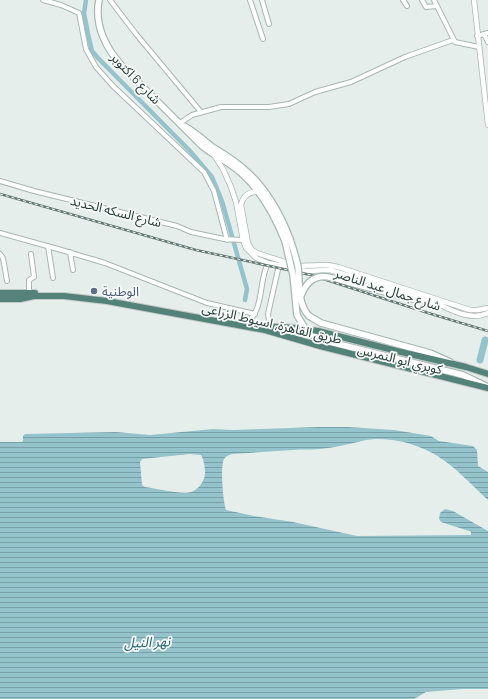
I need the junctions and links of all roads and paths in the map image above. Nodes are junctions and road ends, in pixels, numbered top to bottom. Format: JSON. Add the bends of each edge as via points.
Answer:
{"nodes":[{"id":1,"x":43,"y":0,"type":"edge"},
{"id":2,"x":63,"y":0,"type":"edge"},
{"id":3,"x":99,"y":0,"type":"edge"},
{"id":4,"x":110,"y":0,"type":"edge"},
{"id":5,"x":250,"y":0,"type":"edge"},
{"id":6,"x":262,"y":0,"type":"edge"},
{"id":7,"x":403,"y":0,"type":"edge"},
{"id":8,"x":422,"y":0,"type":"edge"},
{"id":9,"x":434,"y":0,"type":"edge"},
{"id":10,"x":474,"y":0,"type":"edge"},
{"id":11,"x":61,"y":5,"type":"junction"},
{"id":12,"x":407,"y":6,"type":"dead end"},
{"id":13,"x":437,"y":6,"type":"junction"},
{"id":14,"x":269,"y":24,"type":"dead end"},
{"id":15,"x":486,"y":33,"type":"edge"},
{"id":16,"x":477,"y":36,"type":"junction"},
{"id":17,"x":263,"y":38,"type":"dead end"},
{"id":18,"x":454,"y":40,"type":"junction"},
{"id":19,"x":488,"y":42,"type":"edge"},
{"id":20,"x":479,"y":48,"type":"junction"},
{"id":21,"x":486,"y":87,"type":"edge"},
{"id":22,"x":486,"y":100,"type":"edge"},
{"id":23,"x":201,"y":112,"type":"junction"},
{"id":24,"x":182,"y":124,"type":"junction"},
{"id":25,"x":488,"y":125,"type":"edge"},
{"id":26,"x":214,"y":155,"type":"junction"},
{"id":27,"x":0,"y":181,"type":"edge"},
{"id":28,"x":259,"y":192,"type":"junction"},
{"id":29,"x":0,"y":233,"type":"edge"},
{"id":30,"x":229,"y":240,"type":"junction"},
{"id":31,"x":241,"y":240,"type":"junction"},
{"id":32,"x":288,"y":240,"type":"junction"},
{"id":33,"x":48,"y":246,"type":"junction"},
{"id":34,"x":70,"y":252,"type":"junction"},
{"id":35,"x":0,"y":254,"type":"edge"},
{"id":36,"x":31,"y":254,"type":"dead end"},
{"id":37,"x":268,"y":263,"type":"junction"},
{"id":38,"x":279,"y":265,"type":"junction"},
{"id":39,"x":73,"y":270,"type":"dead end"},
{"id":40,"x":54,"y":278,"type":"dead end"},
{"id":41,"x":7,"y":281,"type":"dead end"},
{"id":42,"x":0,"y":293,"type":"edge"},
{"id":43,"x":29,"y":293,"type":"junction"},
{"id":44,"x":301,"y":298,"type":"junction"},
{"id":45,"x":0,"y":299,"type":"edge"},
{"id":46,"x":434,"y":302,"type":"junction"},
{"id":47,"x":488,"y":308,"type":"edge"},
{"id":48,"x":487,"y":313,"type":"edge"},
{"id":49,"x":255,"y":314,"type":"junction"},
{"id":50,"x":245,"y":324,"type":"junction"},
{"id":51,"x":270,"y":326,"type":"junction"},
{"id":52,"x":452,"y":364,"type":"junction"},
{"id":53,"x":488,"y":374,"type":"edge"},
{"id":54,"x":488,"y":387,"type":"edge"}],
"edges":[{"from":1,"to":11,"type":"street"},
{"from":2,"to":11,"type":"street"},
{"from":3,"to":24,"type":"main road","name":"شارع 6 اكتوبر","via":[[100,29],[111,53]]},
{"from":4,"to":23,"type":"street"},
{"from":5,"to":17,"type":"street"},
{"from":6,"to":14,"type":"street"},
{"from":7,"to":12,"type":"street"},
{"from":8,"to":13,"type":"street","via":[[426,7]]},
{"from":9,"to":13,"type":"street"},
{"from":10,"to":16,"type":"street"},
{"from":11,"to":30,"type":"street","via":[[80,14],[86,49],[100,71],[204,172],[214,191]]},
{"from":13,"to":18,"type":"street"},
{"from":15,"to":16,"type":"street"},
{"from":15,"to":19,"type":"street"},
{"from":16,"to":20,"type":"street"},
{"from":18,"to":20,"type":"street"},
{"from":18,"to":23,"type":"street","via":[[289,104],[269,107],[221,107]]},
{"from":20,"to":21,"type":"street"},
{"from":21,"to":22,"type":"street"},
{"from":22,"to":25,"type":"street"},
{"from":23,"to":24,"type":"street","via":[[192,115]]},
{"from":24,"to":26,"type":"main road","name":"كوبري ابو النمرس","via":[[187,132]]},
{"from":24,"to":32,"type":"main road","name":"كوبري ابو النمرس","via":[[250,175],[271,201],[283,223]]},
{"from":26,"to":28,"type":"main road","name":"كوبري ابو النمرس","via":[[240,172]]},
{"from":26,"to":31,"type":"street","name":"شارع جمال عبد الناصر","via":[[223,169],[236,202]]},
{"from":27,"to":30,"type":"street","name":"شارع السكه الحديد"},
{"from":28,"to":32,"type":"main road","name":"كوبري ابو النمرس"},
{"from":28,"to":47,"type":"street","name":"شارع جمال عبد الناصر","via":[[246,195],[241,205],[248,243],[257,254],[297,266],[338,267],[470,310]]},
{"from":29,"to":33,"type":"street"},
{"from":30,"to":31,"type":"street","name":"شارع السكه الحديد"},
{"from":31,"to":37,"type":"street","name":"شارع جمال عبد الناصر","via":[[253,256]]},
{"from":32,"to":44,"type":"main road","name":"كوبري ابو النمرس","bridge":true,"via":[[298,268]]},
{"from":32,"to":54,"type":"main road","name":"كوبري ابو النمرس","bridge":true,"via":[[297,315],[307,332],[326,341],[464,375]]},
{"from":33,"to":34,"type":"street"},
{"from":33,"to":40,"type":"street"},
{"from":34,"to":39,"type":"street"},
{"from":34,"to":49,"type":"street","via":[[199,300]]},
{"from":35,"to":41,"type":"street"},
{"from":36,"to":43,"type":"street","via":[[34,277],[29,279]]},
{"from":37,"to":38,"type":"street","name":"شارع جمال عبد الناصر"},
{"from":37,"to":49,"type":"street"},
{"from":38,"to":46,"type":"street","name":"شارع جمال عبد الناصر","via":[[306,271],[330,270]]},
{"from":38,"to":51,"type":"street","via":[[268,317]]},
{"from":42,"to":43,"type":"highway","name":"طريق القاهرة, اسيوط الزراعى"},
{"from":43,"to":50,"type":"highway","name":"طريق القاهرة, اسيوط الزراعى","via":[[94,297]]},
{"from":44,"to":46,"type":"main road","bridge":true,"via":[[305,286],[322,276]]},
{"from":44,"to":52,"type":"main road","name":"كوبري ابو النمرس","bridge":true,"via":[[309,316],[321,323],[430,353]]},
{"from":45,"to":54,"type":"highway","name":"طريق القاهرة, اسيوط الزراعى","via":[[64,296],[107,301],[265,330]]},
{"from":46,"to":48,"type":"street","name":"شارع جمال عبد الناصر","via":[[471,316]]},
{"from":49,"to":50,"type":"street"},
{"from":50,"to":51,"type":"highway","name":"طريق القاهرة, اسيوط الزراعى"},
{"from":51,"to":52,"type":"highway","name":"طريق القاهرة, اسيوط الزراعى","via":[[318,331]]},
{"from":52,"to":53,"type":"highway","name":"طريق القاهرة, اسيوط الزراعى"}]}
